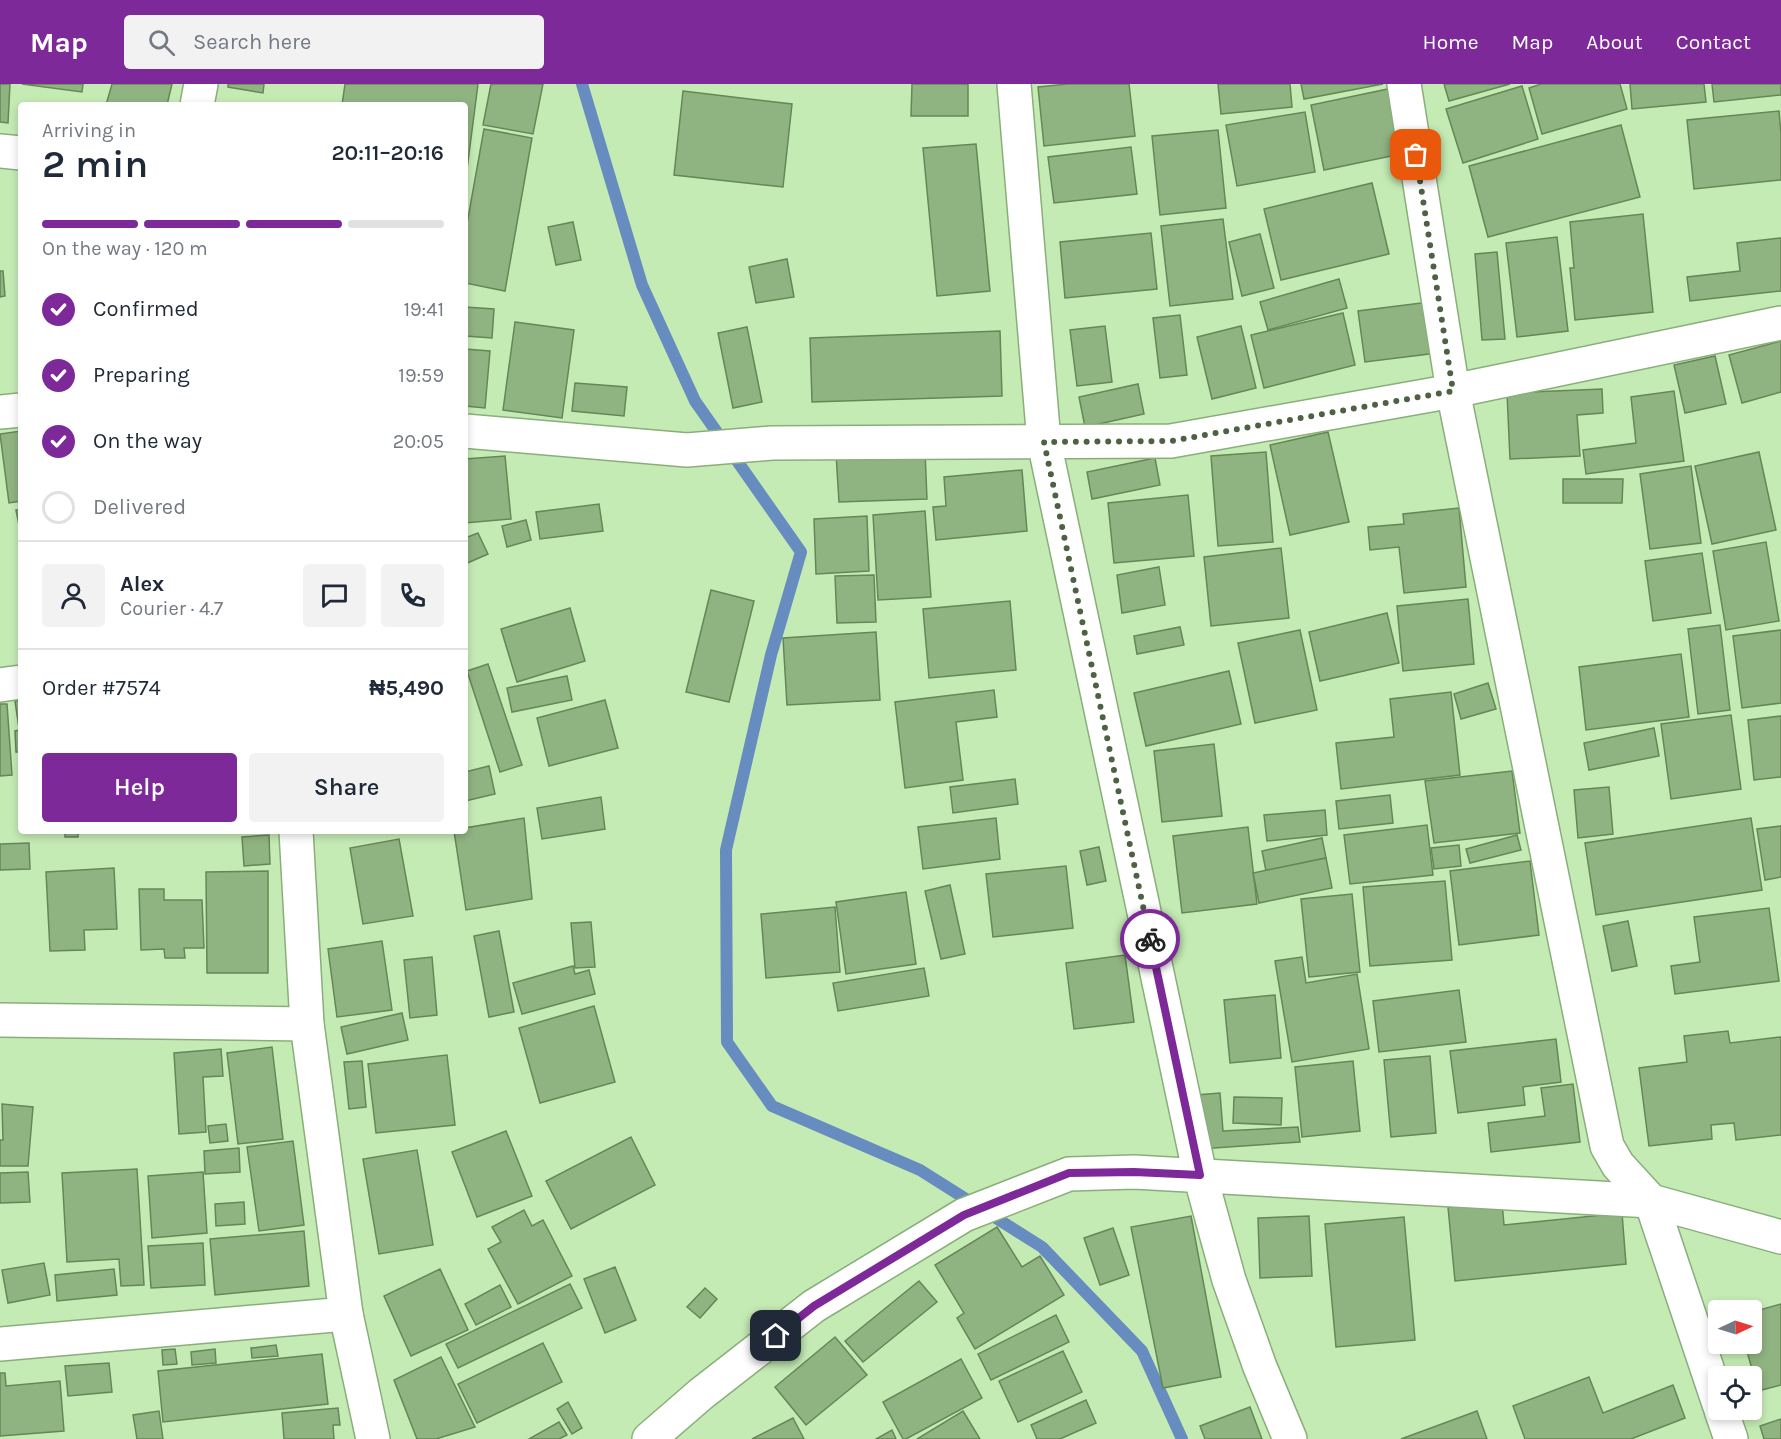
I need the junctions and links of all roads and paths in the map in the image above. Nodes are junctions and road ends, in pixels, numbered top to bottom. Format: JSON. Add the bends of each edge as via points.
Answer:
{"nodes":[{"id":1,"x":201,"y":84,"type":"edge"},
{"id":2,"x":1014,"y":84,"type":"edge"},
{"id":3,"x":1404,"y":84,"type":"edge"},
{"id":4,"x":198,"y":102,"type":"edge"},
{"id":5,"x":0,"y":151,"type":"edge"},
{"id":6,"x":18,"y":153,"type":"edge"},
{"id":7,"x":1781,"y":323,"type":"edge"},
{"id":8,"x":1453,"y":391,"type":"junction"},
{"id":9,"x":18,"y":410,"type":"edge"},
{"id":10,"x":0,"y":412,"type":"edge"},
{"id":11,"x":468,"y":431,"type":"edge"},
{"id":12,"x":1044,"y":442,"type":"junction"},
{"id":13,"x":18,"y":683,"type":"edge"},
{"id":14,"x":0,"y":686,"type":"edge"},
{"id":15,"x":296,"y":834,"type":"edge"},
{"id":16,"x":0,"y":1020,"type":"edge"},
{"id":17,"x":307,"y":1024,"type":"junction"},
{"id":18,"x":1200,"y":1175,"type":"junction"},
{"id":19,"x":1651,"y":1201,"type":"junction"},
{"id":20,"x":1781,"y":1237,"type":"edge"},
{"id":21,"x":345,"y":1314,"type":"junction"},
{"id":22,"x":0,"y":1344,"type":"edge"},
{"id":23,"x":1708,"y":1371,"type":"edge"},
{"id":24,"x":1724,"y":1420,"type":"edge"},
{"id":25,"x":373,"y":1439,"type":"edge"},
{"id":26,"x":649,"y":1439,"type":"edge"},
{"id":27,"x":1290,"y":1439,"type":"edge"},
{"id":28,"x":1731,"y":1439,"type":"edge"}],
"edges":[{"from":1,"to":4,"type":"street"},
{"from":2,"to":12,"type":"street"},
{"from":3,"to":8,"type":"street"},
{"from":5,"to":6,"type":"street"},
{"from":7,"to":8,"type":"street"},
{"from":8,"to":12,"type":"street","via":[[1171,441]]},
{"from":8,"to":19,"type":"street","via":[[1606,1146]]},
{"from":9,"to":10,"type":"street"},
{"from":11,"to":12,"type":"street","via":[[687,450],[772,443]]},
{"from":12,"to":18,"type":"street"},
{"from":13,"to":14,"type":"street"},
{"from":15,"to":17,"type":"street"},
{"from":16,"to":17,"type":"street"},
{"from":17,"to":21,"type":"street"},
{"from":18,"to":19,"type":"street"},
{"from":18,"to":26,"type":"street","via":[[1069,1173],[964,1215],[814,1306]]},
{"from":18,"to":27,"type":"street","via":[[1229,1280]]},
{"from":19,"to":20,"type":"street"},
{"from":19,"to":23,"type":"street"},
{"from":21,"to":22,"type":"street"},
{"from":21,"to":25,"type":"street"},
{"from":24,"to":28,"type":"street"}]}
